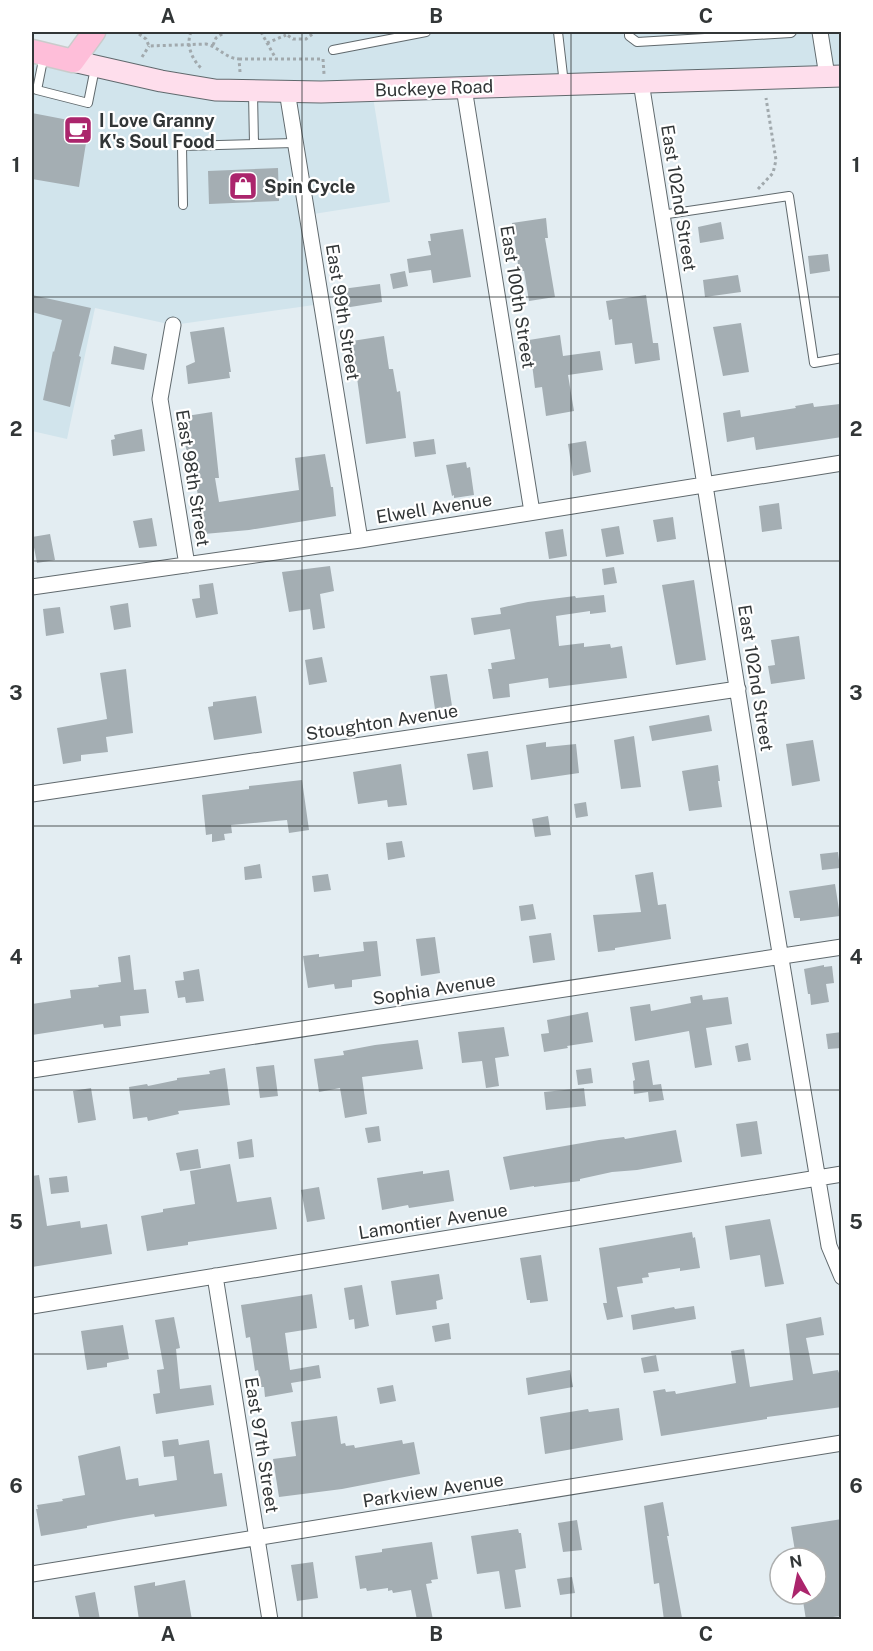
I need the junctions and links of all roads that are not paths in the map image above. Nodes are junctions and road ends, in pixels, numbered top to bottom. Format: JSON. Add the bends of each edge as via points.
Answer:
{"nodes":[{"id":1,"x":94,"y":32,"type":"edge"},
{"id":2,"x":426,"y":32,"type":"edge"},
{"id":3,"x":558,"y":32,"type":"edge"},
{"id":4,"x":629,"y":32,"type":"edge"},
{"id":5,"x":792,"y":32,"type":"edge"},
{"id":6,"x":820,"y":32,"type":"edge"},
{"id":7,"x":333,"y":50,"type":"dead end"},
{"id":8,"x":38,"y":52,"type":"edge"},
{"id":9,"x":73,"y":61,"type":"junction"},
{"id":10,"x":95,"y":66,"type":"junction"},
{"id":11,"x":834,"y":76,"type":"edge"},
{"id":12,"x":641,"y":82,"type":"junction"},
{"id":13,"x":246,"y":84,"type":"junction"},
{"id":14,"x":564,"y":84,"type":"junction"},
{"id":15,"x":464,"y":88,"type":"junction"},
{"id":16,"x":287,"y":91,"type":"junction"},
{"id":17,"x":295,"y":143,"type":"junction"},
{"id":18,"x":254,"y":144,"type":"junction"},
{"id":19,"x":183,"y":205,"type":"dead end"},
{"id":20,"x":661,"y":215,"type":"junction"},
{"id":21,"x":172,"y":325,"type":"dead end"},
{"id":22,"x":842,"y":358,"type":"edge"},
{"id":23,"x":842,"y":463,"type":"edge"},
{"id":24,"x":705,"y":485,"type":"junction"},
{"id":25,"x":532,"y":512,"type":"junction"},
{"id":26,"x":360,"y":540,"type":"junction"},
{"id":27,"x":187,"y":565,"type":"junction"},
{"id":28,"x":32,"y":587,"type":"edge"},
{"id":29,"x":738,"y":689,"type":"junction"},
{"id":30,"x":32,"y":794,"type":"edge"},
{"id":31,"x":842,"y":947,"type":"edge"},
{"id":32,"x":782,"y":956,"type":"junction"},
{"id":33,"x":32,"y":1070,"type":"edge"},
{"id":34,"x":842,"y":1174,"type":"edge"},
{"id":35,"x":819,"y":1178,"type":"junction"},
{"id":36,"x":215,"y":1276,"type":"junction"},
{"id":37,"x":842,"y":1277,"type":"edge"},
{"id":38,"x":32,"y":1305,"type":"edge"},
{"id":39,"x":842,"y":1443,"type":"edge"},
{"id":40,"x":257,"y":1538,"type":"junction"},
{"id":41,"x":32,"y":1574,"type":"edge"},
{"id":42,"x":270,"y":1620,"type":"edge"}],
"edges":[{"from":1,"to":9,"type":"main road"},
{"from":2,"to":7,"type":"lane"},
{"from":3,"to":14,"type":"lane"},
{"from":4,"to":5,"type":"lane","via":[[637,42]]},
{"from":6,"to":11,"type":"street"},
{"from":8,"to":9,"type":"main road","name":"Buckeye Road"},
{"from":8,"to":10,"type":"lane","via":[[37,90],[88,103]]},
{"from":9,"to":10,"type":"street","name":"Buckeye Road"},
{"from":10,"to":13,"type":"street","name":"Buckeye Road","via":[[187,86]]},
{"from":11,"to":12,"type":"street","name":"Buckeye Road"},
{"from":12,"to":14,"type":"street","name":"Buckeye Road"},
{"from":12,"to":20,"type":"street","name":"East 102nd Street"},
{"from":13,"to":16,"type":"street","name":"Buckeye Road"},
{"from":13,"to":18,"type":"lane"},
{"from":14,"to":15,"type":"street","name":"Buckeye Road"},
{"from":15,"to":16,"type":"street","name":"Buckeye Road"},
{"from":15,"to":25,"type":"street","name":"East 100th Street"},
{"from":16,"to":17,"type":"street","name":"East 99th Street"},
{"from":17,"to":18,"type":"lane"},
{"from":17,"to":26,"type":"street","name":"East 99th Street"},
{"from":18,"to":19,"type":"lane","via":[[182,147]]},
{"from":20,"to":22,"type":"lane","via":[[789,196],[814,363]]},
{"from":20,"to":24,"type":"street","name":"East 102nd Street"},
{"from":21,"to":27,"type":"street","name":"East 98th Street","via":[[160,399]]},
{"from":23,"to":24,"type":"street","name":"Elwell Avenue"},
{"from":24,"to":25,"type":"street","name":"Elwell Avenue"},
{"from":24,"to":29,"type":"street","name":"East 102nd Street"},
{"from":25,"to":26,"type":"street","name":"Elwell Avenue"},
{"from":26,"to":27,"type":"street","name":"Elwell Avenue"},
{"from":27,"to":28,"type":"street","name":"Elwell Avenue"},
{"from":29,"to":30,"type":"street","name":"Stoughton Avenue"},
{"from":29,"to":32,"type":"street","name":"East 102nd Street"},
{"from":31,"to":32,"type":"street","name":"Sophia Avenue"},
{"from":32,"to":33,"type":"street","name":"Sophia Avenue"},
{"from":32,"to":35,"type":"street","name":"East 102nd Street"},
{"from":34,"to":35,"type":"street","name":"Lamontier Avenue"},
{"from":35,"to":36,"type":"street","name":"Lamontier Avenue"},
{"from":35,"to":37,"type":"street","name":"East 102nd Street","via":[[829,1246]]},
{"from":36,"to":38,"type":"street","name":"Lamontier Avenue"},
{"from":36,"to":40,"type":"street","name":"East 97th Street"},
{"from":39,"to":40,"type":"street","name":"Parkview Avenue"},
{"from":40,"to":41,"type":"street","name":"Parkview Avenue"},
{"from":40,"to":42,"type":"street","name":"East 97th Street"}]}
